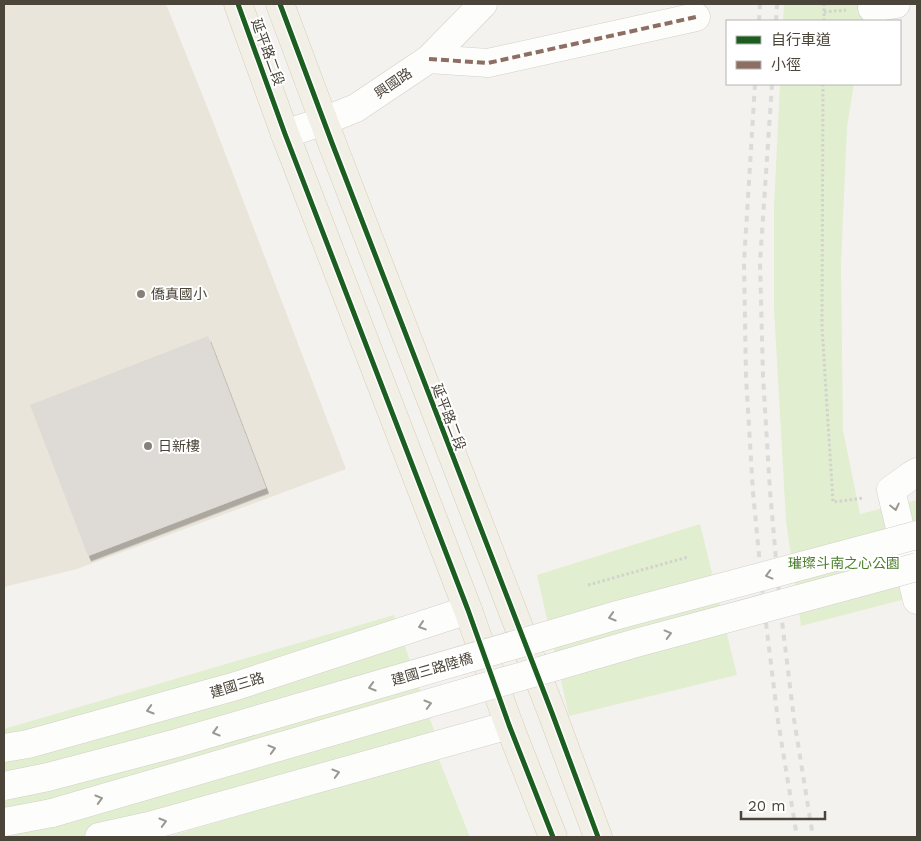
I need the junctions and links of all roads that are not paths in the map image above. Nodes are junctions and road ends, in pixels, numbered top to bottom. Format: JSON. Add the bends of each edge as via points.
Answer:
{"nodes":[{"id":1,"x":238,"y":4,"type":"edge"},
{"id":2,"x":280,"y":4,"type":"edge"},
{"id":3,"x":483,"y":4,"type":"edge"},
{"id":4,"x":696,"y":17,"type":"dead end"},
{"id":5,"x":429,"y":58,"type":"junction"},
{"id":6,"x":324,"y":121,"type":"junction"},
{"id":7,"x":285,"y":134,"type":"junction"},
{"id":8,"x":917,"y":472,"type":"edge"},
{"id":9,"x":917,"y":535,"type":"edge"},
{"id":10,"x":917,"y":567,"type":"edge"},
{"id":11,"x":917,"y":600,"type":"edge"},
{"id":12,"x":468,"y":610,"type":"junction"},
{"id":13,"x":509,"y":725,"type":"junction"},
{"id":14,"x":4,"y":748,"type":"edge"},
{"id":15,"x":4,"y":786,"type":"edge"},
{"id":16,"x":4,"y":822,"type":"edge"},
{"id":17,"x":99,"y":837,"type":"edge"},
{"id":18,"x":553,"y":837,"type":"edge"},
{"id":19,"x":598,"y":837,"type":"edge"}],
"edges":[{"from":1,"to":7,"type":"main road","name":"延平路二段"},
{"from":2,"to":6,"type":"main road","name":"延平路二段"},
{"from":3,"to":5,"type":"street","name":"興國路"},
{"from":4,"to":5,"type":"street","via":[[488,63]]},
{"from":5,"to":6,"type":"street","name":"興國路","via":[[356,108]]},
{"from":6,"to":7,"type":"street","name":"興國路"},
{"from":6,"to":19,"type":"main road","name":"延平路二段"},
{"from":7,"to":12,"type":"main road","name":"延平路二段"},
{"from":8,"to":11,"type":"street","one_way":true,"via":[[891,490]]},
{"from":9,"to":15,"type":"street","name":"建國三路陸橋","one_way":true,"bridge":true,"via":[[614,616],[177,743]]},
{"from":16,"to":10,"type":"street","one_way":true,"bridge":true,"via":[[52,813],[636,643]]},
{"from":12,"to":13,"type":"main road","name":"延平路二段"},
{"from":12,"to":14,"type":"street","name":"建國三路","one_way":true,"via":[[236,686]]},
{"from":17,"to":13,"type":"street","one_way":true,"via":[[149,826]]},
{"from":13,"to":18,"type":"main road","name":"延平路二段"}]}
